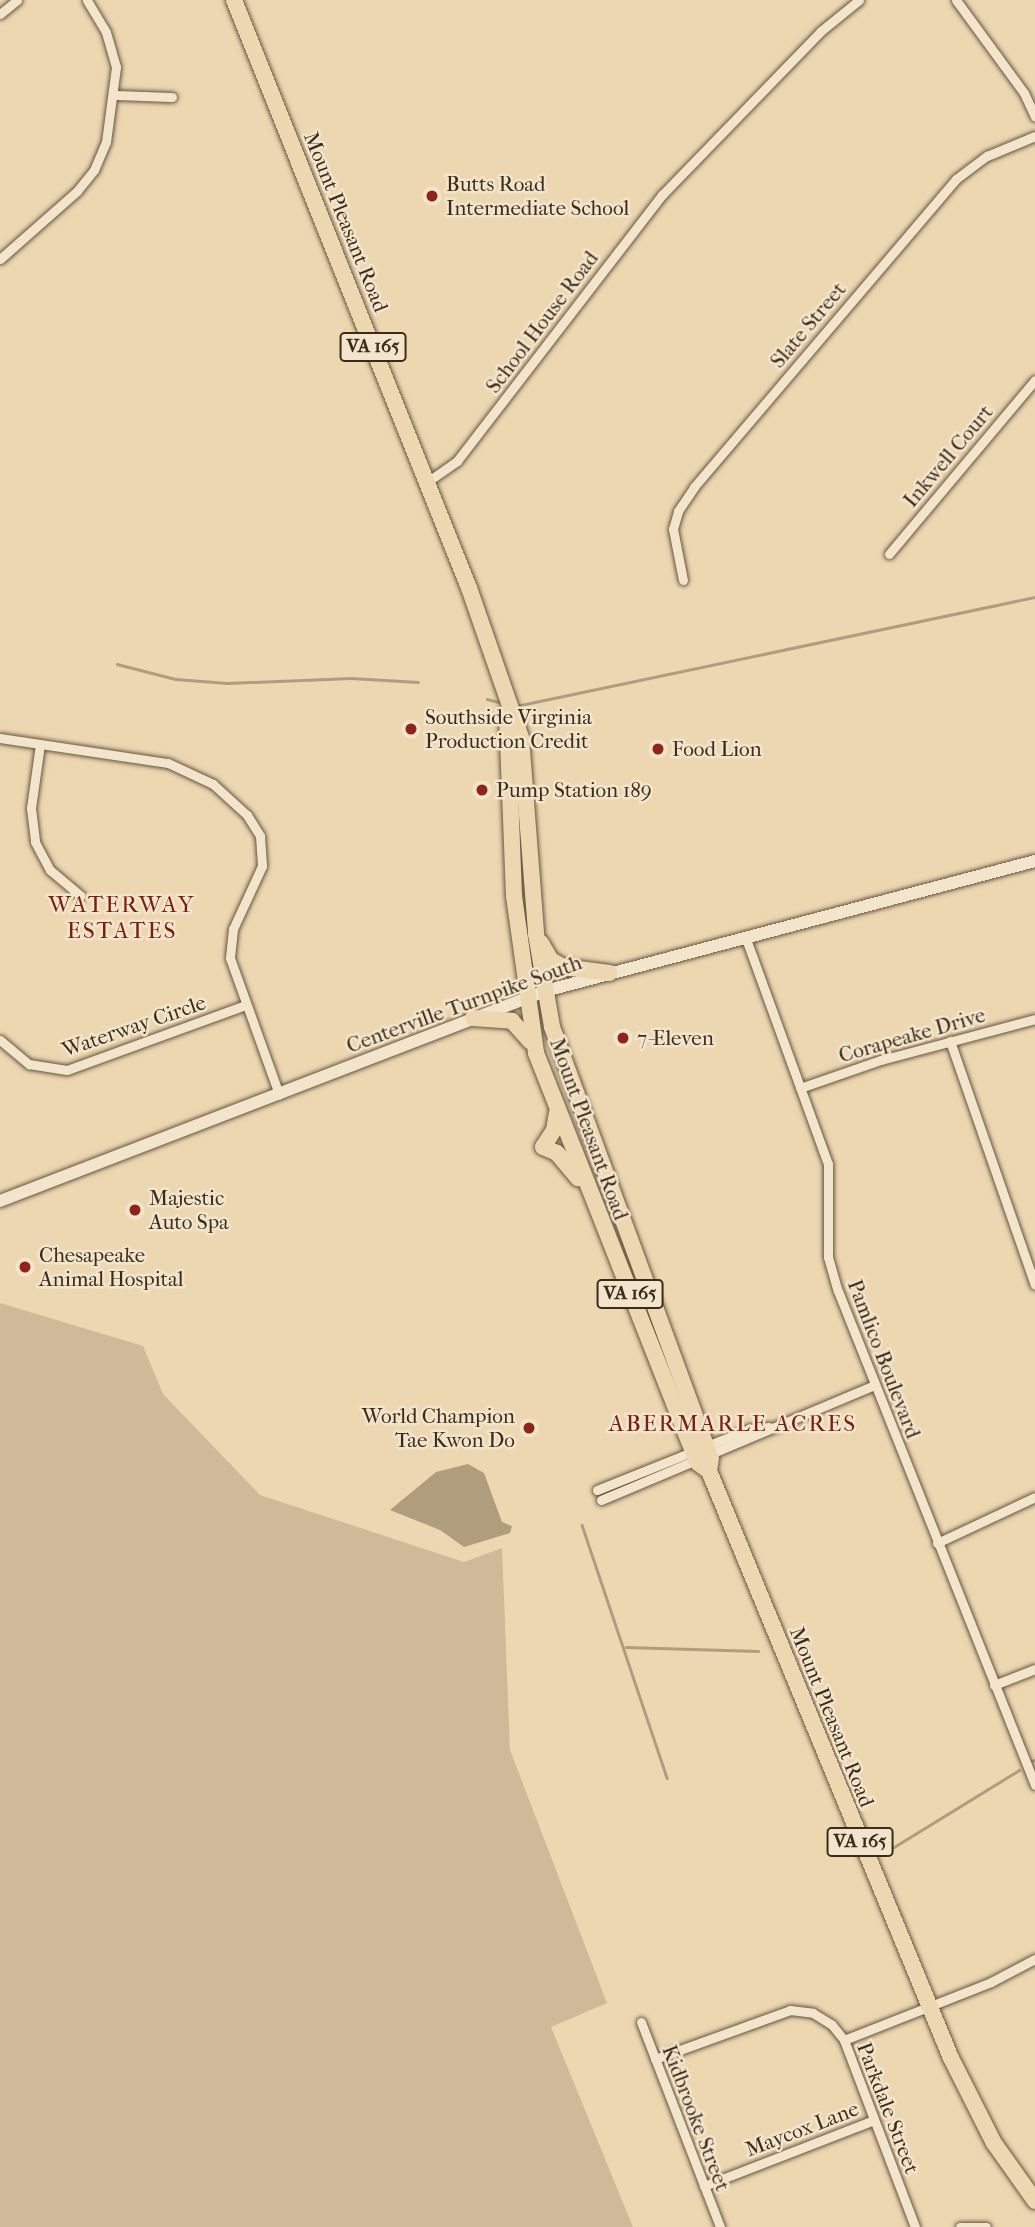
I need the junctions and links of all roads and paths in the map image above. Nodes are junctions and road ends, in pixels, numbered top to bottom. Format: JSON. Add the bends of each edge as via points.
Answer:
{"nodes":[{"id":1,"x":17,"y":0,"type":"edge"},
{"id":2,"x":87,"y":0,"type":"edge"},
{"id":3,"x":234,"y":0,"type":"edge"},
{"id":4,"x":859,"y":0,"type":"edge"},
{"id":5,"x":956,"y":0,"type":"edge"},
{"id":6,"x":0,"y":14,"type":"edge"},
{"id":7,"x":115,"y":95,"type":"junction"},
{"id":8,"x":172,"y":97,"type":"dead end"},
{"id":9,"x":1035,"y":117,"type":"edge"},
{"id":10,"x":1035,"y":136,"type":"edge"},
{"id":11,"x":0,"y":259,"type":"edge"},
{"id":12,"x":1035,"y":380,"type":"edge"},
{"id":13,"x":427,"y":482,"type":"junction"},
{"id":14,"x":889,"y":554,"type":"dead end"},
{"id":15,"x":683,"y":580,"type":"dead end"},
{"id":16,"x":506,"y":696,"type":"junction"},
{"id":17,"x":0,"y":738,"type":"edge"},
{"id":18,"x":40,"y":744,"type":"junction"},
{"id":19,"x":1035,"y":861,"type":"edge"},
{"id":20,"x":81,"y":896,"type":"dead end"},
{"id":21,"x":536,"y":934,"type":"junction"},
{"id":22,"x":745,"y":936,"type":"junction"},
{"id":23,"x":610,"y":973,"type":"junction"},
{"id":24,"x":545,"y":991,"type":"junction"},
{"id":25,"x":525,"y":998,"type":"junction"},
{"id":26,"x":246,"y":1005,"type":"junction"},
{"id":27,"x":473,"y":1018,"type":"junction"},
{"id":28,"x":1035,"y":1019,"type":"edge"},
{"id":29,"x":0,"y":1040,"type":"edge"},
{"id":30,"x":950,"y":1041,"type":"junction"},
{"id":31,"x":536,"y":1053,"type":"junction"},
{"id":32,"x":800,"y":1087,"type":"junction"},
{"id":33,"x":279,"y":1094,"type":"junction"},
{"id":34,"x":557,"y":1113,"type":"junction"},
{"id":35,"x":612,"y":1189,"type":"junction"},
{"id":36,"x":589,"y":1191,"type":"junction"},
{"id":37,"x":0,"y":1202,"type":"edge"},
{"id":38,"x":1035,"y":1285,"type":"edge"},
{"id":39,"x":875,"y":1385,"type":"junction"},
{"id":40,"x":703,"y":1458,"type":"junction"},
{"id":41,"x":597,"y":1490,"type":"dead end"},
{"id":42,"x":1035,"y":1497,"type":"edge"},
{"id":43,"x":601,"y":1500,"type":"dead end"},
{"id":44,"x":937,"y":1543,"type":"junction"},
{"id":45,"x":1035,"y":1669,"type":"edge"},
{"id":46,"x":994,"y":1685,"type":"junction"},
{"id":47,"x":1035,"y":1785,"type":"edge"},
{"id":48,"x":1035,"y":1959,"type":"edge"},
{"id":49,"x":929,"y":2005,"type":"junction"},
{"id":50,"x":641,"y":2022,"type":"dead end"},
{"id":51,"x":844,"y":2040,"type":"junction"},
{"id":52,"x":655,"y":2059,"type":"junction"},
{"id":53,"x":874,"y":2120,"type":"junction"},
{"id":54,"x":704,"y":2186,"type":"junction"},
{"id":55,"x":1035,"y":2201,"type":"edge"},
{"id":56,"x":720,"y":2227,"type":"edge"},
{"id":57,"x":915,"y":2227,"type":"edge"},
{"id":58,"x":960,"y":2227,"type":"edge"},
{"id":59,"x":986,"y":2227,"type":"edge"}],
"edges":[{"from":1,"to":6,"type":"street"},
{"from":2,"to":7,"type":"street","via":[[112,50]]},
{"from":3,"to":13,"type":"highway","name":"Mount Pleasant Road","number":"VA 165"},
{"from":4,"to":13,"type":"street","name":"School House Road","via":[[821,31],[662,195],[457,461]]},
{"from":5,"to":9,"type":"street","via":[[1024,93]]},
{"from":7,"to":8,"type":"street"},
{"from":7,"to":11,"type":"street","via":[[112,122],[94,170]]},
{"from":10,"to":15,"type":"street","name":"Slate Street","via":[[987,156],[940,195],[694,487],[674,521]]},
{"from":12,"to":14,"type":"street","name":"Inkwell Court"},
{"from":13,"to":16,"type":"highway","name":"Mount Pleasant Road","number":"VA 165"},
{"from":16,"to":21,"type":"highway","name":"Mount Pleasant Road","number":"VA 165","via":[[521,737],[526,774]]},
{"from":16,"to":25,"type":"highway","name":"Mount Pleasant Road","number":"VA 165","via":[[513,883]]},
{"from":17,"to":18,"type":"street"},
{"from":18,"to":20,"type":"street","via":[[31,821],[35,842],[50,870]]},
{"from":18,"to":26,"type":"street","via":[[168,763],[213,784],[247,815],[260,836],[263,854],[260,874],[231,940],[230,958]]},
{"from":19,"to":22,"type":"main road","name":"Centerville Turnpike South"},
{"from":21,"to":23,"type":"highway","via":[[556,964]]},
{"from":21,"to":24,"type":"highway","name":"Mount Pleasant Road","number":"VA 165"},
{"from":22,"to":23,"type":"main road","name":"Centerville Turnpike South"},
{"from":22,"to":32,"type":"street","name":"Pamlico Boulevard"},
{"from":23,"to":24,"type":"main road","name":"Centerville Turnpike South"},
{"from":24,"to":25,"type":"main road","name":"Centerville Turnpike South"},
{"from":24,"to":35,"type":"highway","name":"Mount Pleasant Road","number":"VA 165","via":[[564,1062]]},
{"from":25,"to":27,"type":"main road","name":"Centerville Turnpike South"},
{"from":25,"to":31,"type":"highway","name":"Mount Pleasant Road","number":"VA 165"},
{"from":26,"to":29,"type":"street","name":"Waterway Circle","via":[[66,1070],[29,1064]]},
{"from":26,"to":33,"type":"street"},
{"from":27,"to":31,"type":"highway","via":[[517,1024]]},
{"from":27,"to":33,"type":"main road","name":"Centerville Turnpike South"},
{"from":28,"to":30,"type":"street","name":"Corapeake Drive"},
{"from":30,"to":32,"type":"street","name":"Corapeake Drive"},
{"from":30,"to":38,"type":"street"},
{"from":31,"to":34,"type":"highway","name":"Mount Pleasant Road","number":"VA 165"},
{"from":32,"to":39,"type":"street","name":"Pamlico Boulevard","via":[[828,1164],[833,1278]]},
{"from":33,"to":37,"type":"main road","name":"Centerville Turnpike South"},
{"from":34,"to":36,"type":"highway","name":"Mount Pleasant Road","number":"VA 165"},
{"from":34,"to":36,"type":"highway","via":[[554,1130],[542,1147],[556,1153]]},
{"from":35,"to":36,"type":"highway"},
{"from":35,"to":40,"type":"highway","name":"Mount Pleasant Road","number":"VA 165"},
{"from":36,"to":40,"type":"highway","name":"Mount Pleasant Road","number":"VA 165"},
{"from":39,"to":40,"type":"street"},
{"from":39,"to":44,"type":"street","name":"Pamlico Boulevard"},
{"from":40,"to":41,"type":"street"},
{"from":40,"to":43,"type":"street"},
{"from":40,"to":49,"type":"highway","name":"Mount Pleasant Road","number":"VA 165"},
{"from":42,"to":44,"type":"street"},
{"from":44,"to":46,"type":"street","name":"Pamlico Boulevard"},
{"from":45,"to":46,"type":"street"},
{"from":46,"to":47,"type":"street","name":"Pamlico Boulevard"},
{"from":48,"to":49,"type":"street"},
{"from":49,"to":51,"type":"street"},
{"from":49,"to":55,"type":"highway","name":"Mount Pleasant Road","number":"VA 165","via":[[977,2113]]},
{"from":50,"to":52,"type":"street","name":"Kidbrooke Street"},
{"from":51,"to":52,"type":"street","name":"Parkdale Street","via":[[813,2013],[790,2010]]},
{"from":51,"to":53,"type":"street","name":"Parkdale Street"},
{"from":52,"to":54,"type":"street","name":"Kidbrooke Street"},
{"from":53,"to":54,"type":"street","name":"Maycox Lane"},
{"from":53,"to":57,"type":"street","name":"Parkdale Street"},
{"from":54,"to":56,"type":"street","name":"Kidbrooke Street"},
{"from":58,"to":59,"type":"street"}]}
